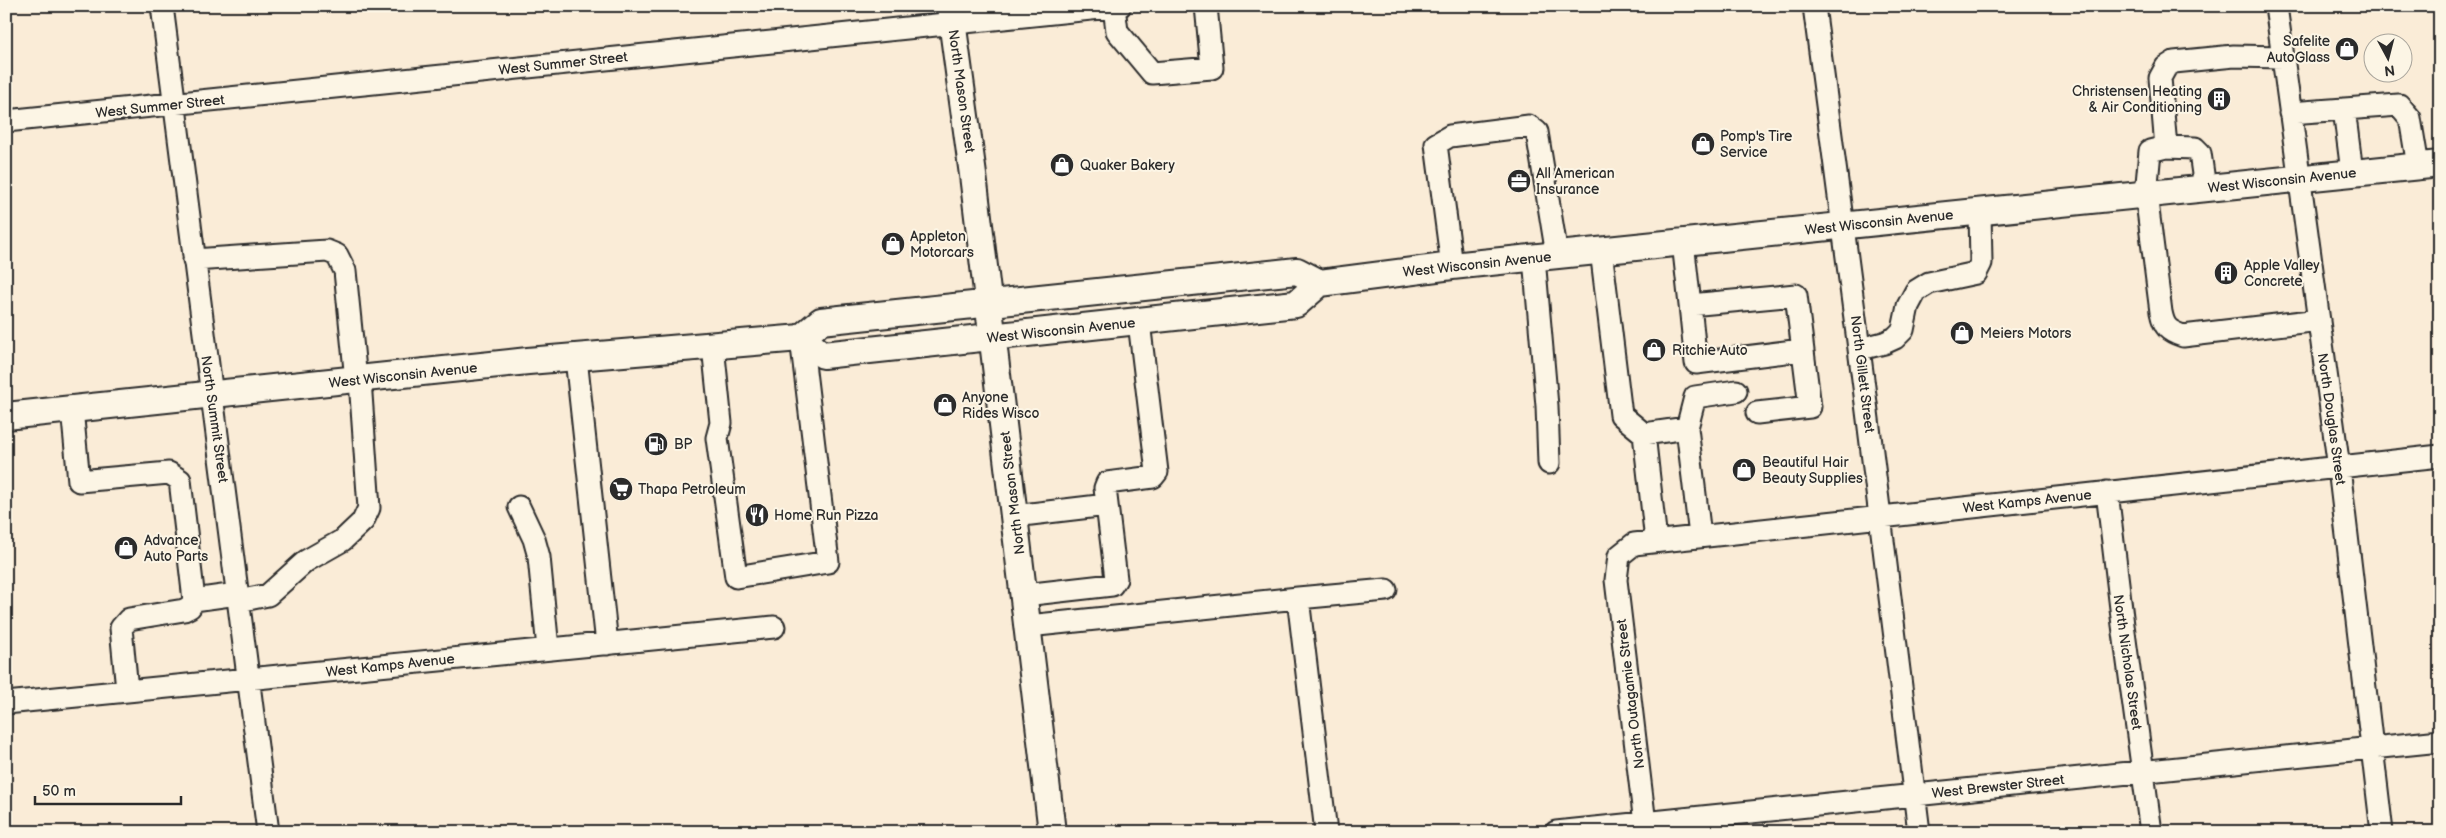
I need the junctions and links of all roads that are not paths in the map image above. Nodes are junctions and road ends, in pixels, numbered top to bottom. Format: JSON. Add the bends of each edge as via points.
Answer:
{"nodes":[{"id":1,"x":162,"y":6,"type":"edge"},
{"id":2,"x":1120,"y":6,"type":"edge"},
{"id":3,"x":1206,"y":6,"type":"edge"},
{"id":4,"x":1814,"y":6,"type":"edge"},
{"id":5,"x":2276,"y":6,"type":"edge"},
{"id":6,"x":1114,"y":7,"type":"edge"},
{"id":7,"x":951,"y":15,"type":"edge"},
{"id":8,"x":2283,"y":57,"type":"junction"},
{"id":9,"x":175,"y":105,"type":"junction"},
{"id":10,"x":2344,"y":109,"type":"junction"},
{"id":11,"x":2290,"y":113,"type":"junction"},
{"id":12,"x":6,"y":121,"type":"edge"},
{"id":13,"x":2166,"y":147,"type":"junction"},
{"id":14,"x":2429,"y":165,"type":"edge"},
{"id":15,"x":2352,"y":172,"type":"junction"},
{"id":16,"x":2299,"y":178,"type":"junction"},
{"id":17,"x":2205,"y":188,"type":"junction"},
{"id":18,"x":2146,"y":194,"type":"junction"},
{"id":19,"x":1980,"y":211,"type":"junction"},
{"id":20,"x":1844,"y":226,"type":"junction"},
{"id":21,"x":1683,"y":242,"type":"junction"},
{"id":22,"x":1601,"y":250,"type":"junction"},
{"id":23,"x":1546,"y":256,"type":"junction"},
{"id":24,"x":194,"y":260,"type":"junction"},
{"id":25,"x":1452,"y":266,"type":"junction"},
{"id":26,"x":1254,"y":276,"type":"junction"},
{"id":27,"x":1320,"y":283,"type":"junction"},
{"id":28,"x":989,"y":304,"type":"junction"},
{"id":29,"x":1690,"y":306,"type":"junction"},
{"id":30,"x":2319,"y":320,"type":"junction"},
{"id":31,"x":1139,"y":322,"type":"junction"},
{"id":32,"x":993,"y":337,"type":"junction"},
{"id":33,"x":801,"y":338,"type":"junction"},
{"id":34,"x":713,"y":346,"type":"junction"},
{"id":35,"x":1860,"y":349,"type":"junction"},
{"id":36,"x":1802,"y":350,"type":"junction"},
{"id":37,"x":823,"y":355,"type":"junction"},
{"id":38,"x":576,"y":358,"type":"junction"},
{"id":39,"x":358,"y":380,"type":"junction"},
{"id":40,"x":1736,"y":391,"type":"dead end"},
{"id":41,"x":213,"y":395,"type":"junction"},
{"id":42,"x":72,"y":409,"type":"junction"},
{"id":43,"x":1758,"y":413,"type":"dead end"},
{"id":44,"x":6,"y":416,"type":"edge"},
{"id":45,"x":1686,"y":428,"type":"junction"},
{"id":46,"x":1644,"y":434,"type":"junction"},
{"id":47,"x":2440,"y":456,"type":"edge"},
{"id":48,"x":1549,"y":463,"type":"dead end"},
{"id":49,"x":2339,"y":468,"type":"junction"},
{"id":50,"x":2107,"y":492,"type":"junction"},
{"id":51,"x":1107,"y":505,"type":"junction"},
{"id":52,"x":519,"y":507,"type":"dead end"},
{"id":53,"x":1014,"y":516,"type":"junction"},
{"id":54,"x":1880,"y":516,"type":"junction"},
{"id":55,"x":1700,"y":536,"type":"junction"},
{"id":56,"x":1656,"y":541,"type":"junction"},
{"id":57,"x":1619,"y":556,"type":"joint"},
{"id":58,"x":1386,"y":590,"type":"dead end"},
{"id":59,"x":1024,"y":595,"type":"junction"},
{"id":60,"x":238,"y":598,"type":"junction"},
{"id":61,"x":1298,"y":598,"type":"junction"},
{"id":62,"x":194,"y":600,"type":"junction"},
{"id":63,"x":1028,"y":626,"type":"junction"},
{"id":64,"x":774,"y":627,"type":"dead end"},
{"id":65,"x":607,"y":644,"type":"junction"},
{"id":66,"x":548,"y":649,"type":"junction"},
{"id":67,"x":249,"y":678,"type":"junction"},
{"id":68,"x":128,"y":690,"type":"junction"},
{"id":69,"x":6,"y":703,"type":"edge"},
{"id":70,"x":2440,"y":741,"type":"edge"},
{"id":71,"x":2372,"y":748,"type":"junction"},
{"id":72,"x":2144,"y":771,"type":"junction"},
{"id":73,"x":1915,"y":796,"type":"junction"},
{"id":74,"x":1645,"y":827,"type":"edge"},
{"id":75,"x":268,"y":832,"type":"edge"},
{"id":76,"x":1052,"y":832,"type":"edge"},
{"id":77,"x":1326,"y":832,"type":"edge"},
{"id":78,"x":1556,"y":832,"type":"edge"},
{"id":79,"x":1919,"y":832,"type":"edge"},
{"id":80,"x":2151,"y":832,"type":"edge"},
{"id":81,"x":2382,"y":832,"type":"edge"}],
"edges":[{"from":1,"to":9,"type":"street","name":"North Summit Street"},
{"from":2,"to":6,"type":"street","name":"West Summer Street"},
{"from":3,"to":6,"type":"street","via":[[1212,68],[1152,74],[1117,31]]},
{"from":4,"to":20,"type":"street","name":"North Gillett Street"},
{"from":5,"to":8,"type":"street","name":"North Douglas Street"},
{"from":6,"to":7,"type":"street","name":"West Summer Street"},
{"from":7,"to":9,"type":"street","name":"West Summer Street"},
{"from":7,"to":28,"type":"main road","name":"North Mason Street"},
{"from":8,"to":11,"type":"street","name":"North Douglas Street"},
{"from":8,"to":13,"type":"street","via":[[2234,56],[2174,62],[2166,67],[2160,78]]},
{"from":9,"to":12,"type":"street","name":"West Summer Street"},
{"from":9,"to":24,"type":"street","name":"North Summit Street"},
{"from":10,"to":11,"type":"street"},
{"from":10,"to":14,"type":"street","via":[[2399,105],[2410,118]]},
{"from":10,"to":15,"type":"street"},
{"from":11,"to":16,"type":"street","name":"North Douglas Street"},
{"from":13,"to":17,"type":"street","via":[[2195,148],[2200,153]]},
{"from":13,"to":18,"type":"street","via":[[2150,151]]},
{"from":14,"to":15,"type":"main road","name":"West Wisconsin Avenue"},
{"from":15,"to":16,"type":"main road","name":"West Wisconsin Avenue"},
{"from":16,"to":17,"type":"main road","name":"West Wisconsin Avenue"},
{"from":16,"to":30,"type":"street","name":"North Douglas Street"},
{"from":17,"to":18,"type":"main road","name":"West Wisconsin Avenue"},
{"from":18,"to":19,"type":"main road","name":"West Wisconsin Avenue"},
{"from":18,"to":30,"type":"street","via":[[2163,323],[2171,332],[2183,336]]},
{"from":19,"to":20,"type":"main road","name":"West Wisconsin Avenue"},
{"from":19,"to":35,"type":"street","via":[[1981,263],[1976,272],[1929,283],[1916,291],[1908,306],[1903,330],[1896,338]]},
{"from":20,"to":21,"type":"main road","name":"West Wisconsin Avenue"},
{"from":20,"to":35,"type":"street","name":"North Gillett Street"},
{"from":21,"to":22,"type":"main road","name":"West Wisconsin Avenue"},
{"from":21,"to":29,"type":"street"},
{"from":22,"to":23,"type":"main road","name":"West Wisconsin Avenue"},
{"from":22,"to":46,"type":"street","via":[[1621,415]]},
{"from":23,"to":25,"type":"main road","name":"West Wisconsin Avenue"},
{"from":23,"to":25,"type":"street","via":[[1537,132],[1529,126],[1450,136],[1436,144]]},
{"from":23,"to":48,"type":"street"},
{"from":24,"to":39,"type":"street","via":[[327,250],[337,254],[345,270]]},
{"from":24,"to":41,"type":"street","name":"North Summit Street"},
{"from":25,"to":27,"type":"main road","name":"West Wisconsin Avenue"},
{"from":26,"to":27,"type":"main road","via":[[1296,271]]},
{"from":26,"to":28,"type":"main road"},
{"from":26,"to":32,"type":"main road","via":[[1206,296],[1030,317]]},
{"from":27,"to":31,"type":"main road","name":"West Wisconsin Avenue","via":[[1296,304]]},
{"from":28,"to":32,"type":"main road","name":"North Mason Street"},
{"from":28,"to":33,"type":"main road","via":[[821,321]]},
{"from":28,"to":37,"type":"main road","via":[[968,322],[843,338]]},
{"from":29,"to":36,"type":"street","via":[[1796,295]]},
{"from":29,"to":36,"type":"street","via":[[1696,362]]},
{"from":30,"to":49,"type":"street","name":"North Douglas Street"},
{"from":31,"to":32,"type":"main road","name":"West Wisconsin Avenue"},
{"from":31,"to":51,"type":"street","via":[[1156,472],[1152,477],[1107,482]]},
{"from":32,"to":37,"type":"main road","name":"West Wisconsin Avenue"},
{"from":32,"to":53,"type":"main road","name":"North Mason Street"},
{"from":33,"to":34,"type":"main road","name":"West Wisconsin Avenue"},
{"from":33,"to":34,"type":"street","via":[[828,562],[736,577],[717,438],[721,423]]},
{"from":33,"to":37,"type":"main road"},
{"from":34,"to":38,"type":"main road","name":"West Wisconsin Avenue"},
{"from":35,"to":54,"type":"street","name":"North Gillett Street"},
{"from":36,"to":43,"type":"street","via":[[1810,407]]},
{"from":38,"to":39,"type":"main road","name":"West Wisconsin Avenue"},
{"from":38,"to":65,"type":"street"},
{"from":39,"to":41,"type":"main road","name":"West Wisconsin Avenue"},
{"from":39,"to":60,"type":"street","via":[[369,508],[363,521],[343,540],[306,561],[268,595]]},
{"from":40,"to":45,"type":"street","via":[[1696,397]]},
{"from":41,"to":42,"type":"main road","name":"West Wisconsin Avenue"},
{"from":41,"to":60,"type":"street","name":"North Summit Street"},
{"from":42,"to":44,"type":"main road","name":"West Wisconsin Avenue"},
{"from":42,"to":62,"type":"street","via":[[79,481],[169,472],[180,480]]},
{"from":45,"to":46,"type":"street"},
{"from":45,"to":55,"type":"street"},
{"from":46,"to":56,"type":"street"},
{"from":47,"to":49,"type":"street","name":"West Kamps Avenue"},
{"from":49,"to":50,"type":"street","name":"West Kamps Avenue"},
{"from":49,"to":71,"type":"street","name":"North Douglas Street"},
{"from":50,"to":54,"type":"street","name":"West Kamps Avenue"},
{"from":50,"to":72,"type":"street","name":"North Nicholas Street"},
{"from":51,"to":53,"type":"street"},
{"from":51,"to":59,"type":"street","via":[[1116,579],[1112,585]]},
{"from":52,"to":66,"type":"street","via":[[539,557]]},
{"from":53,"to":59,"type":"main road","name":"North Mason Street"},
{"from":54,"to":55,"type":"street","name":"West Kamps Avenue"},
{"from":54,"to":73,"type":"street","name":"North Gillett Street"},
{"from":55,"to":56,"type":"street","name":"West Kamps Avenue"},
{"from":56,"to":57,"type":"street","name":"West Kamps Avenue","via":[[1634,544]]},
{"from":57,"to":74,"type":"street","name":"North Outagamie Street","via":[[1616,580]]},
{"from":58,"to":61,"type":"street"},
{"from":59,"to":63,"type":"main road","name":"North Mason Street"},
{"from":60,"to":62,"type":"street"},
{"from":60,"to":67,"type":"street","name":"North Summit Street"},
{"from":61,"to":63,"type":"street"},
{"from":61,"to":77,"type":"street"},
{"from":62,"to":68,"type":"street","via":[[184,610],[125,622],[121,628]]},
{"from":63,"to":76,"type":"main road","name":"North Mason Street"},
{"from":64,"to":65,"type":"street","name":"West Kamps Avenue"},
{"from":65,"to":66,"type":"street","name":"West Kamps Avenue"},
{"from":66,"to":67,"type":"street","name":"West Kamps Avenue"},
{"from":67,"to":68,"type":"street","name":"West Kamps Avenue"},
{"from":67,"to":75,"type":"street","name":"North Summit Street"},
{"from":68,"to":69,"type":"street","name":"West Kamps Avenue"},
{"from":70,"to":71,"type":"street","name":"West Brewster Street"},
{"from":71,"to":72,"type":"street","name":"West Brewster Street"},
{"from":71,"to":81,"type":"street","name":"North Douglas Street"},
{"from":72,"to":73,"type":"street","name":"West Brewster Street"},
{"from":72,"to":80,"type":"street","name":"North Nicholas Street"},
{"from":73,"to":74,"type":"street","name":"West Brewster Street"},
{"from":73,"to":79,"type":"street","name":"North Gillett Street"},
{"from":74,"to":78,"type":"street","name":"West Brewster Street"}]}
